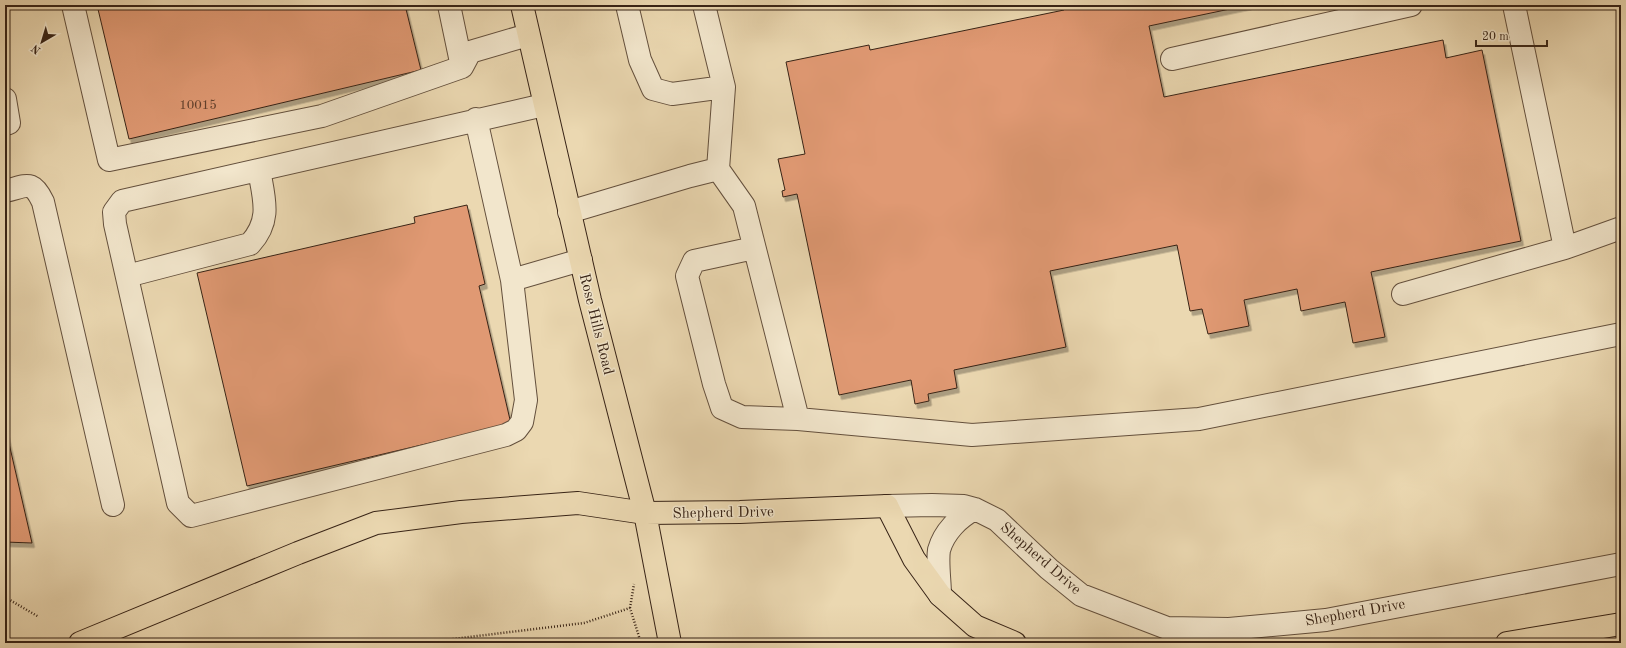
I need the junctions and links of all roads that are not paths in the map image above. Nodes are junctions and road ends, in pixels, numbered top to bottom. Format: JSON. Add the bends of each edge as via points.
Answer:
{"nodes":[{"id":1,"x":73,"y":5,"type":"edge"},
{"id":2,"x":449,"y":5,"type":"edge"},
{"id":3,"x":522,"y":5,"type":"edge"},
{"id":4,"x":627,"y":5,"type":"edge"},
{"id":5,"x":704,"y":5,"type":"edge"},
{"id":6,"x":1411,"y":5,"type":"edge"},
{"id":7,"x":1514,"y":5,"type":"edge"},
{"id":8,"x":528,"y":35,"type":"junction"},
{"id":9,"x":1172,"y":59,"type":"dead end"},
{"id":10,"x":462,"y":67,"type":"junction"},
{"id":11,"x":724,"y":87,"type":"junction"},
{"id":12,"x":5,"y":99,"type":"edge"},
{"id":13,"x":544,"y":105,"type":"junction"},
{"id":14,"x":476,"y":119,"type":"junction"},
{"id":15,"x":5,"y":124,"type":"edge"},
{"id":16,"x":259,"y":170,"type":"junction"},
{"id":17,"x":718,"y":170,"type":"junction"},
{"id":18,"x":5,"y":191,"type":"edge"},
{"id":19,"x":570,"y":212,"type":"junction"},
{"id":20,"x":1621,"y":228,"type":"edge"},
{"id":21,"x":754,"y":248,"type":"junction"},
{"id":22,"x":1565,"y":248,"type":"junction"},
{"id":23,"x":581,"y":260,"type":"junction"},
{"id":24,"x":127,"y":276,"type":"junction"},
{"id":25,"x":512,"y":280,"type":"junction"},
{"id":26,"x":1403,"y":294,"type":"dead end"},
{"id":27,"x":1621,"y":334,"type":"edge"},
{"id":28,"x":798,"y":419,"type":"junction"},
{"id":29,"x":113,"y":505,"type":"dead end"},
{"id":30,"x":887,"y":506,"type":"junction"},
{"id":31,"x":976,"y":509,"type":"junction"},
{"id":32,"x":645,"y":513,"type":"junction"},
{"id":33,"x":1621,"y":564,"type":"edge"},
{"id":34,"x":940,"y":595,"type":"junction"},
{"id":35,"x":1621,"y":624,"type":"edge"},
{"id":36,"x":80,"y":643,"type":"edge"},
{"id":37,"x":670,"y":643,"type":"edge"},
{"id":38,"x":1015,"y":643,"type":"edge"},
{"id":39,"x":1507,"y":643,"type":"edge"}],
"edges":[{"from":1,"to":10,"type":"street","via":[[109,160],[322,116]]},
{"from":2,"to":10,"type":"street"},
{"from":3,"to":8,"type":"main road","name":"Rose Hills Road"},
{"from":4,"to":11,"type":"street","via":[[640,60],[653,89],[672,94]]},
{"from":5,"to":11,"type":"street"},
{"from":6,"to":9,"type":"street"},
{"from":7,"to":22,"type":"street"},
{"from":8,"to":10,"type":"street","via":[[470,52]]},
{"from":8,"to":13,"type":"main road","name":"Rose Hills Road"},
{"from":11,"to":17,"type":"street"},
{"from":12,"to":15,"type":"street","via":[[9,123]]},
{"from":13,"to":14,"type":"street"},
{"from":13,"to":19,"type":"main road","name":"Rose Hills Road"},
{"from":14,"to":16,"type":"street"},
{"from":14,"to":25,"type":"street"},
{"from":16,"to":24,"type":"street","via":[[265,206],[264,222],[259,234],[250,244]]},
{"from":16,"to":24,"type":"street","via":[[122,201],[114,212]]},
{"from":17,"to":19,"type":"street"},
{"from":17,"to":21,"type":"street","via":[[744,206]]},
{"from":18,"to":29,"type":"street","via":[[30,186],[37,189],[43,202]]},
{"from":19,"to":23,"type":"main road","name":"Rose Hills Road"},
{"from":20,"to":22,"type":"street"},
{"from":21,"to":28,"type":"street"},
{"from":21,"to":28,"type":"street","via":[[694,261],[687,276],[714,384],[722,408],[742,417]]},
{"from":22,"to":26,"type":"street"},
{"from":23,"to":25,"type":"street"},
{"from":23,"to":32,"type":"main road","name":"Rose Hills Road"},
{"from":24,"to":25,"type":"street","via":[[178,503],[191,516],[506,435],[516,430],[522,422],[526,400]]},
{"from":27,"to":28,"type":"street","via":[[1199,418],[972,434]]},
{"from":30,"to":31,"type":"street","name":"Shepherd Drive","via":[[964,506]]},
{"from":30,"to":32,"type":"main road","name":"Shepherd Drive"},
{"from":30,"to":34,"type":"main road","via":[[914,559]]},
{"from":31,"to":33,"type":"street","name":"Shepherd Drive","via":[[997,520],[1081,595],[1167,628],[1229,629],[1326,620]]},
{"from":31,"to":34,"type":"street","via":[[962,516],[946,535],[939,551]]},
{"from":32,"to":36,"type":"main road","name":"Shepherd Drive","via":[[578,503],[461,512],[376,523]]},
{"from":32,"to":37,"type":"main road","name":"Rose Hills Road"},
{"from":34,"to":38,"type":"main road","via":[[975,626]]},
{"from":35,"to":39,"type":"main road"}]}
